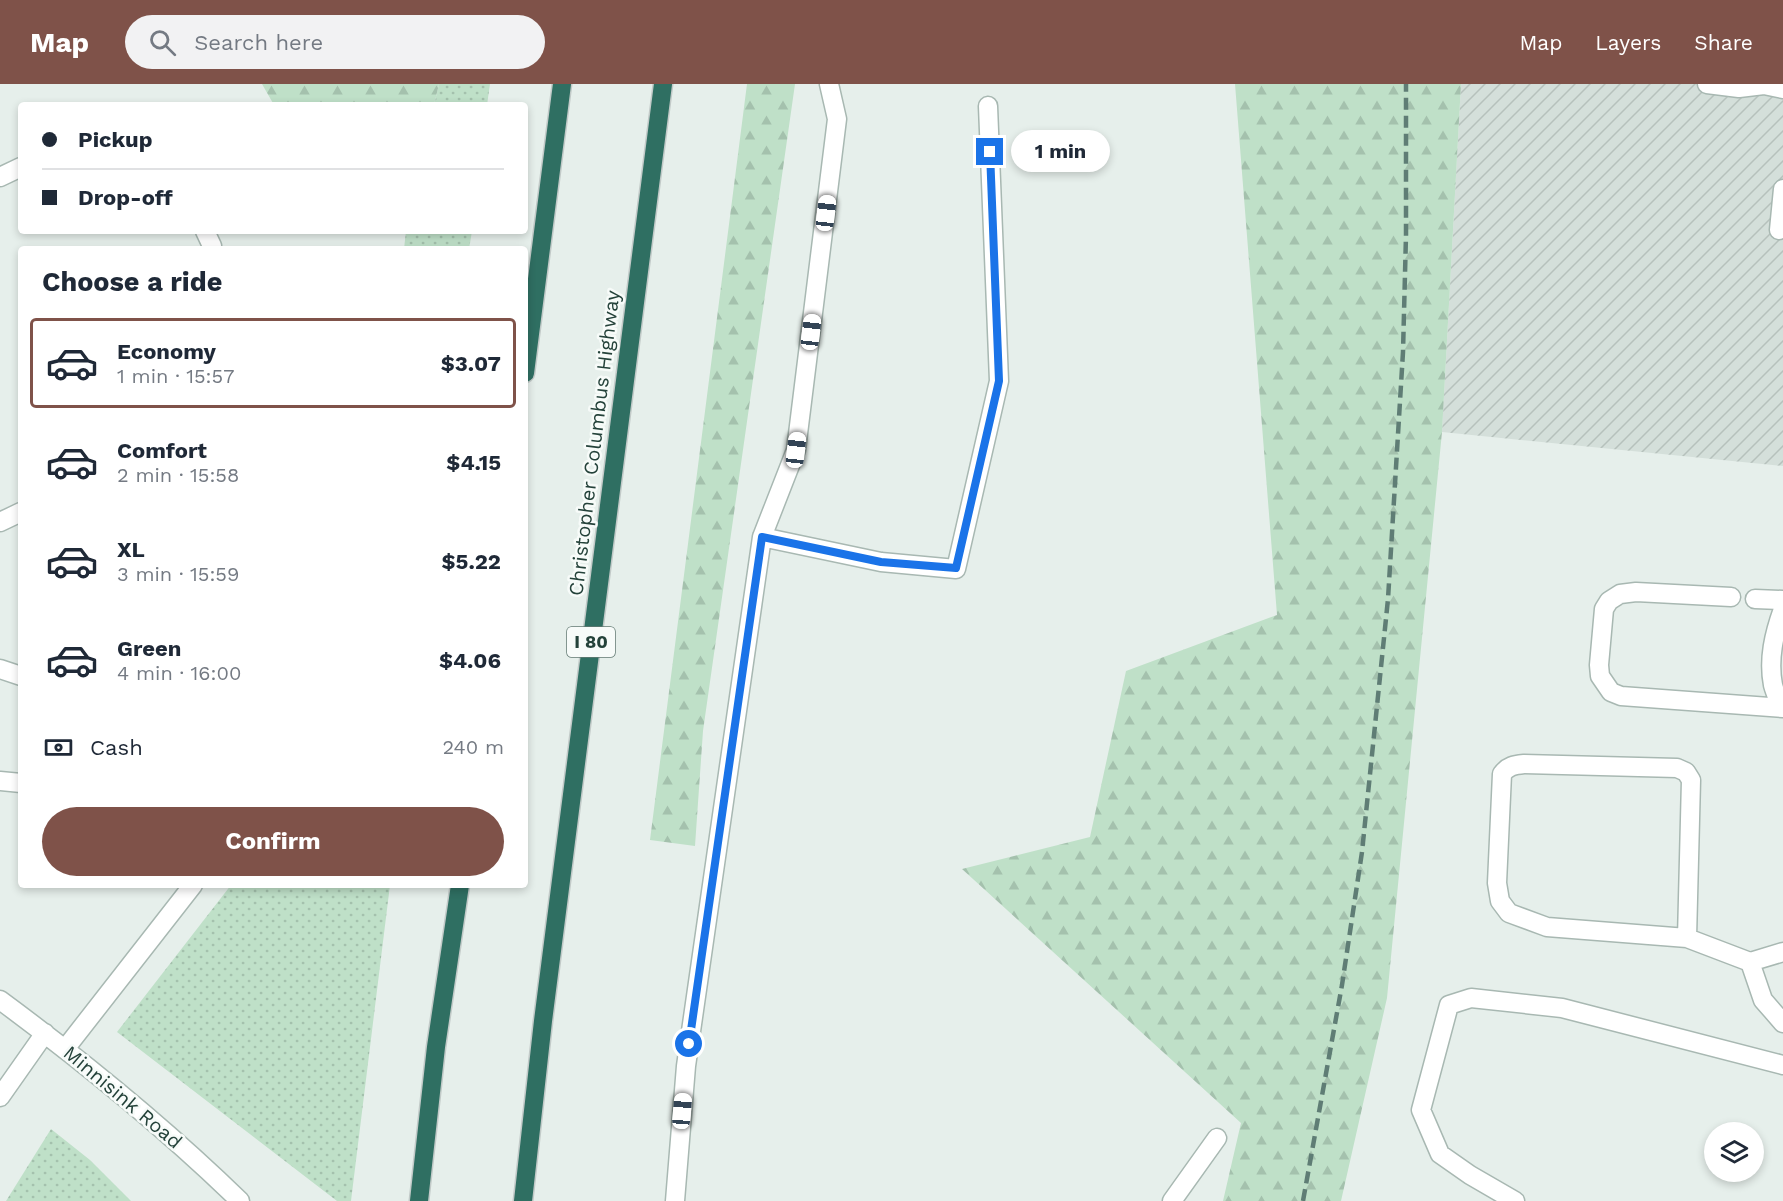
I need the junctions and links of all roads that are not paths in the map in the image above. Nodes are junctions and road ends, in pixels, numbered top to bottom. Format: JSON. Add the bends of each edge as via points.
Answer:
{"nodes":[{"id":1,"x":562,"y":84,"type":"edge"},
{"id":2,"x":663,"y":84,"type":"edge"},
{"id":3,"x":830,"y":84,"type":"edge"},
{"id":4,"x":1707,"y":84,"type":"edge"},
{"id":5,"x":1783,"y":89,"type":"edge"},
{"id":6,"x":988,"y":106,"type":"dead end"},
{"id":7,"x":18,"y":168,"type":"edge"},
{"id":8,"x":0,"y":177,"type":"edge"},
{"id":9,"x":1783,"y":189,"type":"edge"},
{"id":10,"x":1779,"y":230,"type":"dead end"},
{"id":11,"x":528,"y":350,"type":"edge"},
{"id":12,"x":18,"y":513,"type":"edge"},
{"id":13,"x":0,"y":522,"type":"edge"},
{"id":14,"x":762,"y":537,"type":"junction"},
{"id":15,"x":1731,"y":597,"type":"dead end"},
{"id":16,"x":1755,"y":598,"type":"dead end"},
{"id":17,"x":1783,"y":600,"type":"edge"},
{"id":18,"x":1783,"y":609,"type":"edge"},
{"id":19,"x":0,"y":669,"type":"edge"},
{"id":20,"x":18,"y":675,"type":"edge"},
{"id":21,"x":1782,"y":708,"type":"edge"},
{"id":22,"x":0,"y":781,"type":"edge"},
{"id":23,"x":18,"y":783,"type":"edge"},
{"id":24,"x":191,"y":888,"type":"edge"},
{"id":25,"x":460,"y":888,"type":"edge"},
{"id":26,"x":1687,"y":938,"type":"junction"},
{"id":27,"x":1783,"y":952,"type":"edge"},
{"id":28,"x":1750,"y":962,"type":"junction"},
{"id":29,"x":0,"y":1000,"type":"edge"},
{"id":30,"x":1783,"y":1023,"type":"edge"},
{"id":31,"x":45,"y":1034,"type":"junction"},
{"id":32,"x":65,"y":1049,"type":"junction"},
{"id":33,"x":1783,"y":1065,"type":"edge"},
{"id":34,"x":0,"y":1097,"type":"edge"},
{"id":35,"x":1217,"y":1138,"type":"dead end"},
{"id":36,"x":240,"y":1201,"type":"edge"},
{"id":37,"x":419,"y":1201,"type":"edge"},
{"id":38,"x":523,"y":1201,"type":"edge"},
{"id":39,"x":675,"y":1201,"type":"edge"},
{"id":40,"x":1172,"y":1201,"type":"edge"},
{"id":41,"x":1515,"y":1201,"type":"edge"}],
"edges":[{"from":1,"to":11,"type":"highway"},
{"from":2,"to":38,"type":"highway","name":"Christopher Columbus Highway","number":"I 80"},
{"from":3,"to":14,"type":"street","via":[[837,119],[796,450]]},
{"from":4,"to":5,"type":"street"},
{"from":6,"to":14,"type":"street","via":[[999,381],[956,568],[881,562]]},
{"from":7,"to":8,"type":"street"},
{"from":9,"to":10,"type":"street"},
{"from":12,"to":13,"type":"street"},
{"from":14,"to":39,"type":"street","via":[[686,1066]]},
{"from":15,"to":21,"type":"street","via":[[1620,594],[1604,609],[1600,676],[1611,692],[1621,696]]},
{"from":16,"to":17,"type":"street"},
{"from":18,"to":21,"type":"street","via":[[1774,635],[1771,662],[1773,686]]},
{"from":19,"to":20,"type":"street"},
{"from":22,"to":23,"type":"street"},
{"from":24,"to":32,"type":"street"},
{"from":25,"to":37,"type":"highway"},
{"from":26,"to":26,"type":"street","via":[[1546,927],[1509,913],[1500,901],[1497,884],[1502,774],[1506,768],[1524,764],[1665,767],[1686,772],[1691,780]]},
{"from":26,"to":28,"type":"street"},
{"from":27,"to":28,"type":"street"},
{"from":28,"to":30,"type":"street","via":[[1762,1000]]},
{"from":29,"to":31,"type":"street","name":"Minnisink Road"},
{"from":31,"to":32,"type":"street","name":"Minnisink Road"},
{"from":31,"to":34,"type":"street"},
{"from":32,"to":36,"type":"street","name":"Minnisink Road","via":[[136,1106]]},
{"from":33,"to":41,"type":"street","via":[[1562,1008],[1471,998],[1449,1005],[1421,1110],[1440,1154]]},
{"from":35,"to":40,"type":"street"}]}
